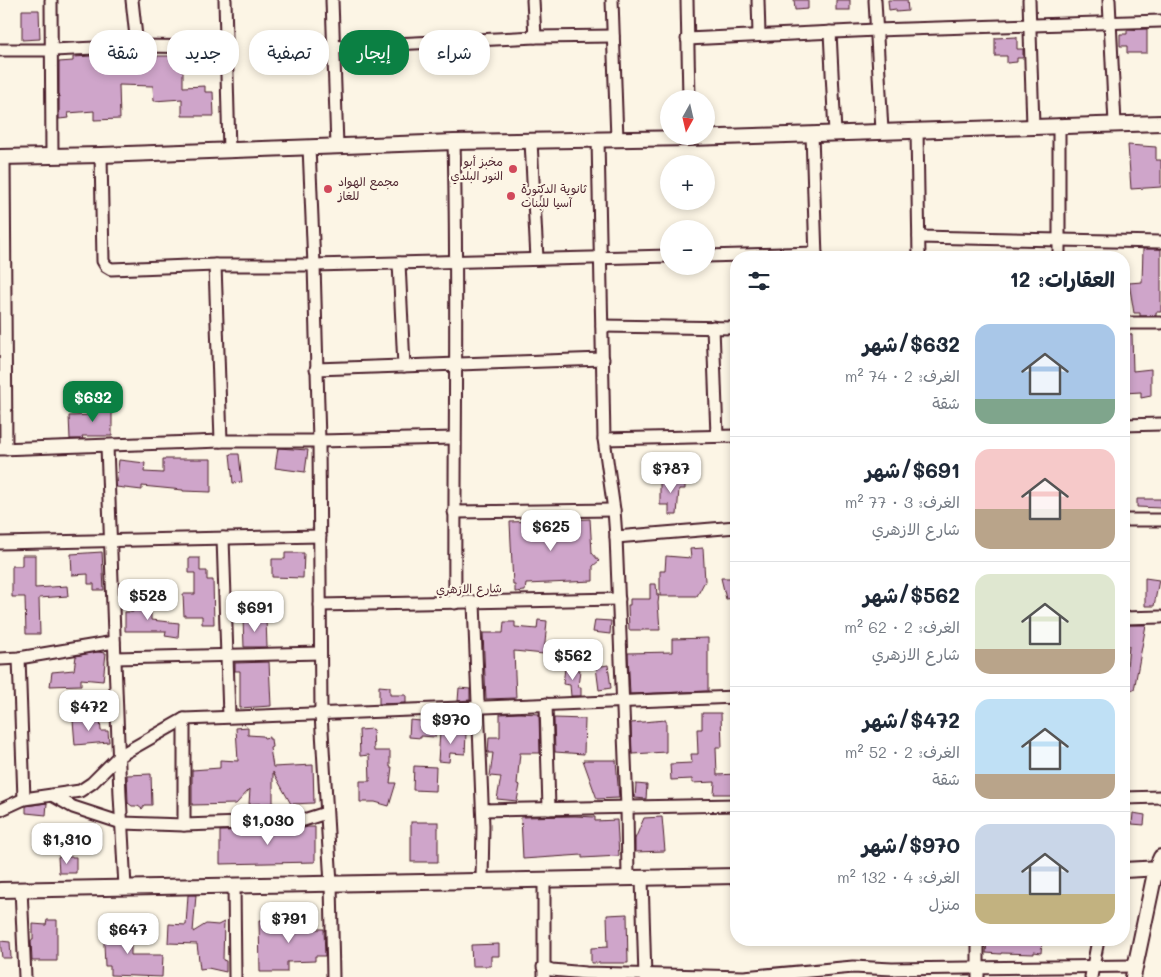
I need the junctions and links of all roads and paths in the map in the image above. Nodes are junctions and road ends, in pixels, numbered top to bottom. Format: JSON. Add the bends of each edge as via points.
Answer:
{"nodes":[{"id":1,"x":51,"y":0,"type":"edge"},
{"id":2,"x":132,"y":0,"type":"edge"},
{"id":3,"x":225,"y":0,"type":"edge"},
{"id":4,"x":332,"y":0,"type":"edge"},
{"id":5,"x":533,"y":0,"type":"edge"},
{"id":6,"x":612,"y":0,"type":"edge"},
{"id":7,"x":687,"y":0,"type":"edge"},
{"id":8,"x":758,"y":0,"type":"edge"},
{"id":9,"x":875,"y":0,"type":"edge"},
{"id":10,"x":1029,"y":0,"type":"edge"},
{"id":11,"x":1109,"y":0,"type":"edge"},
{"id":12,"x":1110,"y":22,"type":"junction"},
{"id":13,"x":1161,"y":22,"type":"edge"},
{"id":14,"x":1030,"y":26,"type":"junction"},
{"id":15,"x":135,"y":30,"type":"edge"},
{"id":16,"x":225,"y":30,"type":"edge"},
{"id":17,"x":876,"y":30,"type":"junction"},
{"id":18,"x":830,"y":32,"type":"junction"},
{"id":19,"x":759,"y":35,"type":"junction"},
{"id":20,"x":613,"y":36,"type":"junction"},
{"id":21,"x":534,"y":37,"type":"junction"},
{"id":22,"x":688,"y":39,"type":"junction"},
{"id":23,"x":334,"y":47,"type":"junction"},
{"id":24,"x":89,"y":48,"type":"edge"},
{"id":25,"x":0,"y":50,"type":"edge"},
{"id":26,"x":52,"y":50,"type":"junction"},
{"id":27,"x":226,"y":75,"type":"edge"},
{"id":28,"x":689,"y":90,"type":"edge"},
{"id":29,"x":1161,"y":123,"type":"edge"},
{"id":30,"x":1115,"y":124,"type":"junction"},
{"id":31,"x":1059,"y":125,"type":"junction"},
{"id":32,"x":1032,"y":126,"type":"junction"},
{"id":33,"x":918,"y":130,"type":"junction"},
{"id":34,"x":882,"y":131,"type":"junction"},
{"id":35,"x":835,"y":133,"type":"junction"},
{"id":36,"x":812,"y":134,"type":"junction"},
{"id":37,"x":715,"y":136,"type":"edge"},
{"id":38,"x":660,"y":138,"type":"edge"},
{"id":39,"x":598,"y":139,"type":"junction"},
{"id":40,"x":617,"y":139,"type":"junction"},
{"id":41,"x":531,"y":141,"type":"junction"},
{"id":42,"x":454,"y":142,"type":"junction"},
{"id":43,"x":337,"y":146,"type":"junction"},
{"id":44,"x":309,"y":147,"type":"junction"},
{"id":45,"x":229,"y":151,"type":"junction"},
{"id":46,"x":52,"y":156,"type":"junction"},
{"id":47,"x":100,"y":156,"type":"junction"},
{"id":48,"x":2,"y":157,"type":"edge"},
{"id":49,"x":919,"y":237,"type":"junction"},
{"id":50,"x":1060,"y":240,"type":"junction"},
{"id":51,"x":1161,"y":242,"type":"edge"},
{"id":52,"x":816,"y":251,"type":"edge"},
{"id":53,"x":919,"y":251,"type":"edge"},
{"id":54,"x":1059,"y":251,"type":"edge"},
{"id":55,"x":660,"y":256,"type":"edge"},
{"id":56,"x":715,"y":256,"type":"edge"},
{"id":57,"x":730,"y":256,"type":"edge"},
{"id":58,"x":601,"y":257,"type":"junction"},
{"id":59,"x":538,"y":259,"type":"junction"},
{"id":60,"x":457,"y":261,"type":"junction"},
{"id":61,"x":399,"y":263,"type":"junction"},
{"id":62,"x":215,"y":265,"type":"junction"},
{"id":63,"x":314,"y":265,"type":"junction"},
{"id":64,"x":3,"y":287,"type":"edge"},
{"id":65,"x":1130,"y":323,"type":"edge"},
{"id":66,"x":1161,"y":323,"type":"edge"},
{"id":67,"x":602,"y":326,"type":"junction"},
{"id":68,"x":713,"y":327,"type":"junction"},
{"id":69,"x":730,"y":328,"type":"edge"},
{"id":70,"x":603,"y":359,"type":"junction"},
{"id":71,"x":456,"y":364,"type":"junction"},
{"id":72,"x":404,"y":366,"type":"junction"},
{"id":73,"x":316,"y":369,"type":"junction"},
{"id":74,"x":1161,"y":424,"type":"edge"},
{"id":75,"x":1130,"y":425,"type":"edge"},
{"id":76,"x":717,"y":436,"type":"junction"},
{"id":77,"x":730,"y":436,"type":"edge"},
{"id":78,"x":454,"y":438,"type":"junction"},
{"id":79,"x":604,"y":439,"type":"junction"},
{"id":80,"x":221,"y":441,"type":"junction"},
{"id":81,"x":319,"y":441,"type":"junction"},
{"id":82,"x":107,"y":446,"type":"junction"},
{"id":83,"x":3,"y":449,"type":"edge"},
{"id":84,"x":614,"y":510,"type":"junction"},
{"id":85,"x":454,"y":512,"type":"junction"},
{"id":86,"x":1130,"y":520,"type":"edge"},
{"id":87,"x":1161,"y":520,"type":"edge"},
{"id":88,"x":730,"y":528,"type":"edge"},
{"id":89,"x":320,"y":536,"type":"junction"},
{"id":90,"x":616,"y":537,"type":"junction"},
{"id":91,"x":223,"y":538,"type":"junction"},
{"id":92,"x":110,"y":541,"type":"junction"},
{"id":93,"x":0,"y":543,"type":"edge"},
{"id":94,"x":619,"y":599,"type":"junction"},
{"id":95,"x":455,"y":603,"type":"junction"},
{"id":96,"x":474,"y":603,"type":"junction"},
{"id":97,"x":320,"y":605,"type":"junction"},
{"id":98,"x":1161,"y":616,"type":"edge"},
{"id":99,"x":1130,"y":618,"type":"edge"},
{"id":100,"x":114,"y":642,"type":"junction"},
{"id":101,"x":320,"y":652,"type":"junction"},
{"id":102,"x":226,"y":654,"type":"junction"},
{"id":103,"x":19,"y":658,"type":"junction"},
{"id":104,"x":116,"y":658,"type":"junction"},
{"id":105,"x":0,"y":659,"type":"edge"},
{"id":106,"x":730,"y":697,"type":"edge"},
{"id":107,"x":622,"y":701,"type":"junction"},
{"id":108,"x":546,"y":704,"type":"junction"},
{"id":109,"x":480,"y":707,"type":"junction"},
{"id":110,"x":321,"y":714,"type":"junction"},
{"id":111,"x":229,"y":716,"type":"junction"},
{"id":112,"x":184,"y":719,"type":"junction"},
{"id":113,"x":119,"y":756,"type":"junction"},
{"id":114,"x":52,"y":796,"type":"junction"},
{"id":115,"x":1130,"y":798,"type":"edge"},
{"id":116,"x":1161,"y":798,"type":"edge"},
{"id":117,"x":24,"y":799,"type":"junction"},
{"id":118,"x":730,"y":805,"type":"edge"},
{"id":119,"x":627,"y":808,"type":"junction"},
{"id":120,"x":549,"y":809,"type":"junction"},
{"id":121,"x":0,"y":810,"type":"edge"},
{"id":122,"x":482,"y":810,"type":"junction"},
{"id":123,"x":326,"y":813,"type":"junction"},
{"id":124,"x":122,"y":823,"type":"junction"},
{"id":125,"x":184,"y":825,"type":"junction"},
{"id":126,"x":1159,"y":865,"type":"edge"},
{"id":127,"x":1130,"y":869,"type":"edge"},
{"id":128,"x":730,"y":876,"type":"edge"},
{"id":129,"x":635,"y":878,"type":"junction"},
{"id":130,"x":544,"y":879,"type":"junction"},
{"id":131,"x":482,"y":880,"type":"junction"},
{"id":132,"x":331,"y":884,"type":"junction"},
{"id":133,"x":234,"y":885,"type":"junction"},
{"id":134,"x":125,"y":887,"type":"junction"},
{"id":135,"x":21,"y":889,"type":"junction"},
{"id":136,"x":0,"y":890,"type":"edge"},
{"id":137,"x":978,"y":946,"type":"edge"},
{"id":138,"x":1097,"y":946,"type":"edge"},
{"id":139,"x":544,"y":972,"type":"edge"},
{"id":140,"x":854,"y":972,"type":"edge"},
{"id":141,"x":978,"y":972,"type":"edge"},
{"id":142,"x":1092,"y":972,"type":"edge"},
{"id":143,"x":1134,"y":972,"type":"edge"},
{"id":144,"x":645,"y":976,"type":"edge"},
{"id":145,"x":25,"y":977,"type":"edge"},
{"id":146,"x":235,"y":977,"type":"edge"},
{"id":147,"x":332,"y":977,"type":"edge"},
{"id":148,"x":744,"y":977,"type":"edge"}],
"edges":[{"from":1,"to":26,"type":"street"},
{"from":2,"to":15,"type":"street"},
{"from":3,"to":16,"type":"street"},
{"from":4,"to":23,"type":"street"},
{"from":5,"to":21,"type":"street"},
{"from":6,"to":20,"type":"street"},
{"from":7,"to":22,"type":"street"},
{"from":8,"to":19,"type":"street"},
{"from":9,"to":17,"type":"street"},
{"from":10,"to":14,"type":"street"},
{"from":11,"to":12,"type":"street"},
{"from":12,"to":13,"type":"street"},
{"from":12,"to":14,"type":"street"},
{"from":12,"to":30,"type":"street"},
{"from":14,"to":17,"type":"street"},
{"from":14,"to":32,"type":"street"},
{"from":17,"to":18,"type":"street"},
{"from":17,"to":34,"type":"street"},
{"from":18,"to":19,"type":"street"},
{"from":18,"to":35,"type":"street"},
{"from":19,"to":22,"type":"street"},
{"from":20,"to":21,"type":"street"},
{"from":20,"to":40,"type":"street"},
{"from":21,"to":23,"type":"street"},
{"from":22,"to":28,"type":"street"},
{"from":23,"to":43,"type":"street"},
{"from":24,"to":26,"type":"street"},
{"from":25,"to":26,"type":"street"},
{"from":26,"to":46,"type":"street"},
{"from":27,"to":45,"type":"street"},
{"from":29,"to":30,"type":"street"},
{"from":30,"to":31,"type":"street"},
{"from":31,"to":32,"type":"street"},
{"from":31,"to":50,"type":"street"},
{"from":32,"to":33,"type":"street"},
{"from":33,"to":34,"type":"street"},
{"from":33,"to":49,"type":"street"},
{"from":34,"to":35,"type":"street"},
{"from":35,"to":36,"type":"street"},
{"from":36,"to":37,"type":"street"},
{"from":36,"to":52,"type":"street"},
{"from":38,"to":40,"type":"street"},
{"from":39,"to":40,"type":"street"},
{"from":39,"to":41,"type":"street"},
{"from":39,"to":58,"type":"street"},
{"from":41,"to":42,"type":"street"},
{"from":41,"to":59,"type":"street"},
{"from":42,"to":43,"type":"street"},
{"from":42,"to":60,"type":"street"},
{"from":43,"to":44,"type":"street"},
{"from":44,"to":45,"type":"street"},
{"from":44,"to":63,"type":"street"},
{"from":45,"to":47,"type":"street"},
{"from":46,"to":47,"type":"street"},
{"from":46,"to":48,"type":"street"},
{"from":47,"to":62,"type":"street","via":[[103,261],[106,266],[111,269]]},
{"from":48,"to":64,"type":"street"},
{"from":49,"to":50,"type":"street"},
{"from":49,"to":53,"type":"street"},
{"from":50,"to":51,"type":"street"},
{"from":50,"to":54,"type":"street"},
{"from":55,"to":58,"type":"street"},
{"from":56,"to":57,"type":"street"},
{"from":58,"to":59,"type":"street"},
{"from":58,"to":67,"type":"street"},
{"from":59,"to":60,"type":"street"},
{"from":60,"to":61,"type":"street"},
{"from":60,"to":71,"type":"street"},
{"from":61,"to":63,"type":"street"},
{"from":61,"to":72,"type":"street"},
{"from":62,"to":63,"type":"street"},
{"from":62,"to":80,"type":"street"},
{"from":63,"to":73,"type":"street"},
{"from":64,"to":83,"type":"street"},
{"from":65,"to":66,"type":"street"},
{"from":67,"to":68,"type":"street"},
{"from":67,"to":70,"type":"street"},
{"from":68,"to":69,"type":"street"},
{"from":68,"to":76,"type":"street"},
{"from":70,"to":71,"type":"street"},
{"from":70,"to":79,"type":"street"},
{"from":71,"to":72,"type":"street"},
{"from":71,"to":78,"type":"street"},
{"from":72,"to":73,"type":"street"},
{"from":73,"to":81,"type":"street"},
{"from":74,"to":75,"type":"street"},
{"from":76,"to":77,"type":"street"},
{"from":76,"to":79,"type":"street"},
{"from":78,"to":81,"type":"street"},
{"from":78,"to":85,"type":"street"},
{"from":79,"to":84,"type":"street"},
{"from":80,"to":81,"type":"street"},
{"from":80,"to":82,"type":"street"},
{"from":81,"to":89,"type":"street"},
{"from":82,"to":83,"type":"street"},
{"from":82,"to":92,"type":"street"},
{"from":84,"to":85,"type":"street"},
{"from":84,"to":90,"type":"street"},
{"from":85,"to":95,"type":"street"},
{"from":86,"to":87,"type":"street"},
{"from":88,"to":90,"type":"street"},
{"from":89,"to":91,"type":"street"},
{"from":89,"to":97,"type":"street"},
{"from":90,"to":94,"type":"street"},
{"from":91,"to":92,"type":"street"},
{"from":91,"to":102,"type":"street"},
{"from":92,"to":93,"type":"street"},
{"from":92,"to":100,"type":"street"},
{"from":94,"to":96,"type":"street","name":"شارع الازهري"},
{"from":94,"to":107,"type":"street"},
{"from":95,"to":96,"type":"street","name":"شارع الازهري"},
{"from":95,"to":97,"type":"street","name":"شارع الازهري"},
{"from":96,"to":109,"type":"street"},
{"from":97,"to":101,"type":"street"},
{"from":98,"to":99,"type":"street"},
{"from":100,"to":103,"type":"street"},
{"from":100,"to":104,"type":"street"},
{"from":101,"to":102,"type":"street"},
{"from":101,"to":110,"type":"street"},
{"from":102,"to":104,"type":"street"},
{"from":102,"to":111,"type":"street"},
{"from":103,"to":105,"type":"street"},
{"from":103,"to":117,"type":"street"},
{"from":104,"to":113,"type":"street"},
{"from":106,"to":107,"type":"street"},
{"from":107,"to":108,"type":"street"},
{"from":107,"to":119,"type":"street"},
{"from":108,"to":109,"type":"street"},
{"from":108,"to":120,"type":"street"},
{"from":109,"to":110,"type":"street"},
{"from":109,"to":122,"type":"street"},
{"from":110,"to":111,"type":"street"},
{"from":110,"to":123,"type":"street"},
{"from":111,"to":112,"type":"street"},
{"from":112,"to":113,"type":"street"},
{"from":112,"to":125,"type":"street"},
{"from":113,"to":114,"type":"street","via":[[80,791]]},
{"from":113,"to":124,"type":"street"},
{"from":114,"to":117,"type":"street"},
{"from":114,"to":124,"type":"street"},
{"from":115,"to":116,"type":"street"},
{"from":117,"to":121,"type":"street"},
{"from":118,"to":119,"type":"street"},
{"from":119,"to":120,"type":"street"},
{"from":119,"to":129,"type":"street"},
{"from":120,"to":122,"type":"street"},
{"from":122,"to":131,"type":"street"},
{"from":123,"to":125,"type":"street","via":[[291,824],[237,822]]},
{"from":123,"to":132,"type":"street"},
{"from":124,"to":125,"type":"street"},
{"from":124,"to":134,"type":"street"},
{"from":126,"to":127,"type":"street"},
{"from":126,"to":143,"type":"street"},
{"from":128,"to":129,"type":"street"},
{"from":129,"to":130,"type":"street"},
{"from":129,"to":144,"type":"street"},
{"from":130,"to":131,"type":"street"},
{"from":130,"to":139,"type":"street"},
{"from":131,"to":132,"type":"street"},
{"from":132,"to":133,"type":"street"},
{"from":132,"to":147,"type":"street"},
{"from":133,"to":134,"type":"street"},
{"from":133,"to":146,"type":"street"},
{"from":134,"to":135,"type":"street"},
{"from":135,"to":136,"type":"street"},
{"from":135,"to":145,"type":"street"},
{"from":137,"to":141,"type":"street"},
{"from":138,"to":142,"type":"street"},
{"from":139,"to":144,"type":"street"},
{"from":140,"to":141,"type":"street","via":[[892,969]]},
{"from":140,"to":148,"type":"street"},
{"from":141,"to":142,"type":"street"},
{"from":142,"to":143,"type":"street"},
{"from":144,"to":148,"type":"street"}]}
